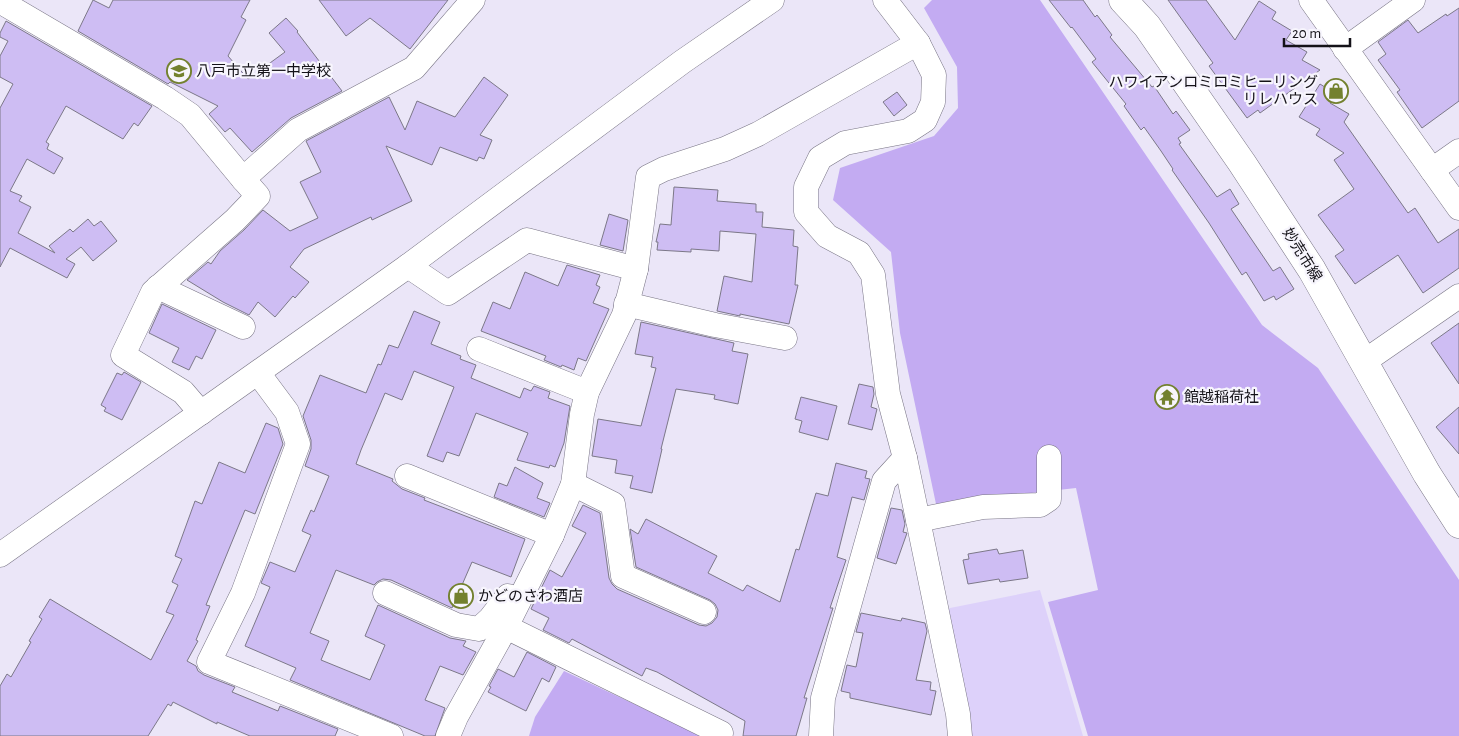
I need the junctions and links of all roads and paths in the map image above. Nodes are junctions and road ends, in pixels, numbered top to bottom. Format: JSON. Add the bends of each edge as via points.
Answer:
{"nodes":[{"id":1,"x":473,"y":0,"type":"edge"},
{"id":2,"x":772,"y":0,"type":"edge"},
{"id":3,"x":886,"y":0,"type":"edge"},
{"id":4,"x":1122,"y":0,"type":"edge"},
{"id":5,"x":1311,"y":0,"type":"edge"},
{"id":6,"x":1413,"y":0,"type":"edge"},
{"id":7,"x":2,"y":4,"type":"edge"},
{"id":8,"x":918,"y":42,"type":"junction"},
{"id":9,"x":1345,"y":49,"type":"junction"},
{"id":10,"x":1459,"y":151,"type":"edge"},
{"id":11,"x":1432,"y":170,"type":"junction"},
{"id":12,"x":243,"y":179,"type":"junction"},
{"id":13,"x":1459,"y":208,"type":"edge"},
{"id":14,"x":408,"y":266,"type":"junction"},
{"id":15,"x":636,"y":269,"type":"junction"},
{"id":16,"x":158,"y":287,"type":"junction"},
{"id":17,"x":1459,"y":296,"type":"edge"},
{"id":18,"x":626,"y":304,"type":"junction"},
{"id":19,"x":244,"y":327,"type":"dead end"},
{"id":20,"x":786,"y":338,"type":"dead end"},
{"id":21,"x":479,"y":349,"type":"dead end"},
{"id":22,"x":1365,"y":362,"type":"junction"},
{"id":23,"x":258,"y":373,"type":"junction"},
{"id":24,"x":587,"y":392,"type":"junction"},
{"id":25,"x":201,"y":413,"type":"junction"},
{"id":26,"x":1049,"y":457,"type":"dead end"},
{"id":27,"x":905,"y":458,"type":"junction"},
{"id":28,"x":407,"y":476,"type":"dead end"},
{"id":29,"x":573,"y":484,"type":"junction"},
{"id":30,"x":918,"y":520,"type":"junction"},
{"id":31,"x":1459,"y":524,"type":"edge"},
{"id":32,"x":552,"y":535,"type":"junction"},
{"id":33,"x":0,"y":555,"type":"edge"},
{"id":34,"x":385,"y":594,"type":"dead end"},
{"id":35,"x":519,"y":600,"type":"junction"},
{"id":36,"x":704,"y":612,"type":"dead end"},
{"id":37,"x":506,"y":627,"type":"junction"},
{"id":38,"x":721,"y":733,"type":"dead end"},
{"id":39,"x":391,"y":736,"type":"edge"},
{"id":40,"x":448,"y":736,"type":"edge"},
{"id":41,"x":821,"y":736,"type":"edge"},
{"id":42,"x":960,"y":736,"type":"edge"}],
"edges":[{"from":1,"to":12,"type":"street","via":[[414,68],[298,130]]},
{"from":2,"to":14,"type":"street","via":[[674,68]]},
{"from":3,"to":8,"type":"street"},
{"from":4,"to":22,"type":"main road","name":"妙売市線","via":[[1147,26],[1242,163],[1312,270]]},
{"from":5,"to":9,"type":"street"},
{"from":6,"to":9,"type":"street"},
{"from":7,"to":12,"type":"street","via":[[190,115]]},
{"from":8,"to":15,"type":"street","via":[[758,134],[648,177]]},
{"from":8,"to":27,"type":"street","via":[[934,75],[933,102],[924,120],[908,131],[845,143],[820,158],[806,187],[806,212],[828,236],[859,253],[873,275],[888,394]]},
{"from":9,"to":11,"type":"street"},
{"from":10,"to":11,"type":"street"},
{"from":11,"to":13,"type":"street"},
{"from":12,"to":16,"type":"street","via":[[258,196]]},
{"from":14,"to":15,"type":"street","via":[[448,293],[528,240]]},
{"from":14,"to":23,"type":"street"},
{"from":15,"to":18,"type":"street"},
{"from":16,"to":19,"type":"street"},
{"from":16,"to":25,"type":"street","via":[[123,355],[183,392]]},
{"from":17,"to":22,"type":"street"},
{"from":18,"to":20,"type":"street"},
{"from":18,"to":24,"type":"street","via":[[624,315]]},
{"from":21,"to":24,"type":"street"},
{"from":22,"to":31,"type":"main road","name":"妙売市線","via":[[1427,474]]},
{"from":23,"to":25,"type":"street"},
{"from":23,"to":39,"type":"street","via":[[287,412],[298,444],[243,593],[209,662]]},
{"from":24,"to":29,"type":"street"},
{"from":25,"to":33,"type":"street"},
{"from":26,"to":30,"type":"street","via":[[1049,499],[1040,505],[983,508]]},
{"from":27,"to":30,"type":"street"},
{"from":27,"to":41,"type":"street","via":[[884,481],[823,698]]},
{"from":28,"to":32,"type":"street"},
{"from":29,"to":32,"type":"street"},
{"from":29,"to":36,"type":"street","via":[[613,504],[623,576]]},
{"from":30,"to":42,"type":"street"},
{"from":32,"to":35,"type":"street"},
{"from":34,"to":35,"type":"street","via":[[456,625],[479,629],[508,596]]},
{"from":35,"to":37,"type":"street"},
{"from":37,"to":38,"type":"street"},
{"from":37,"to":40,"type":"street"}]}
